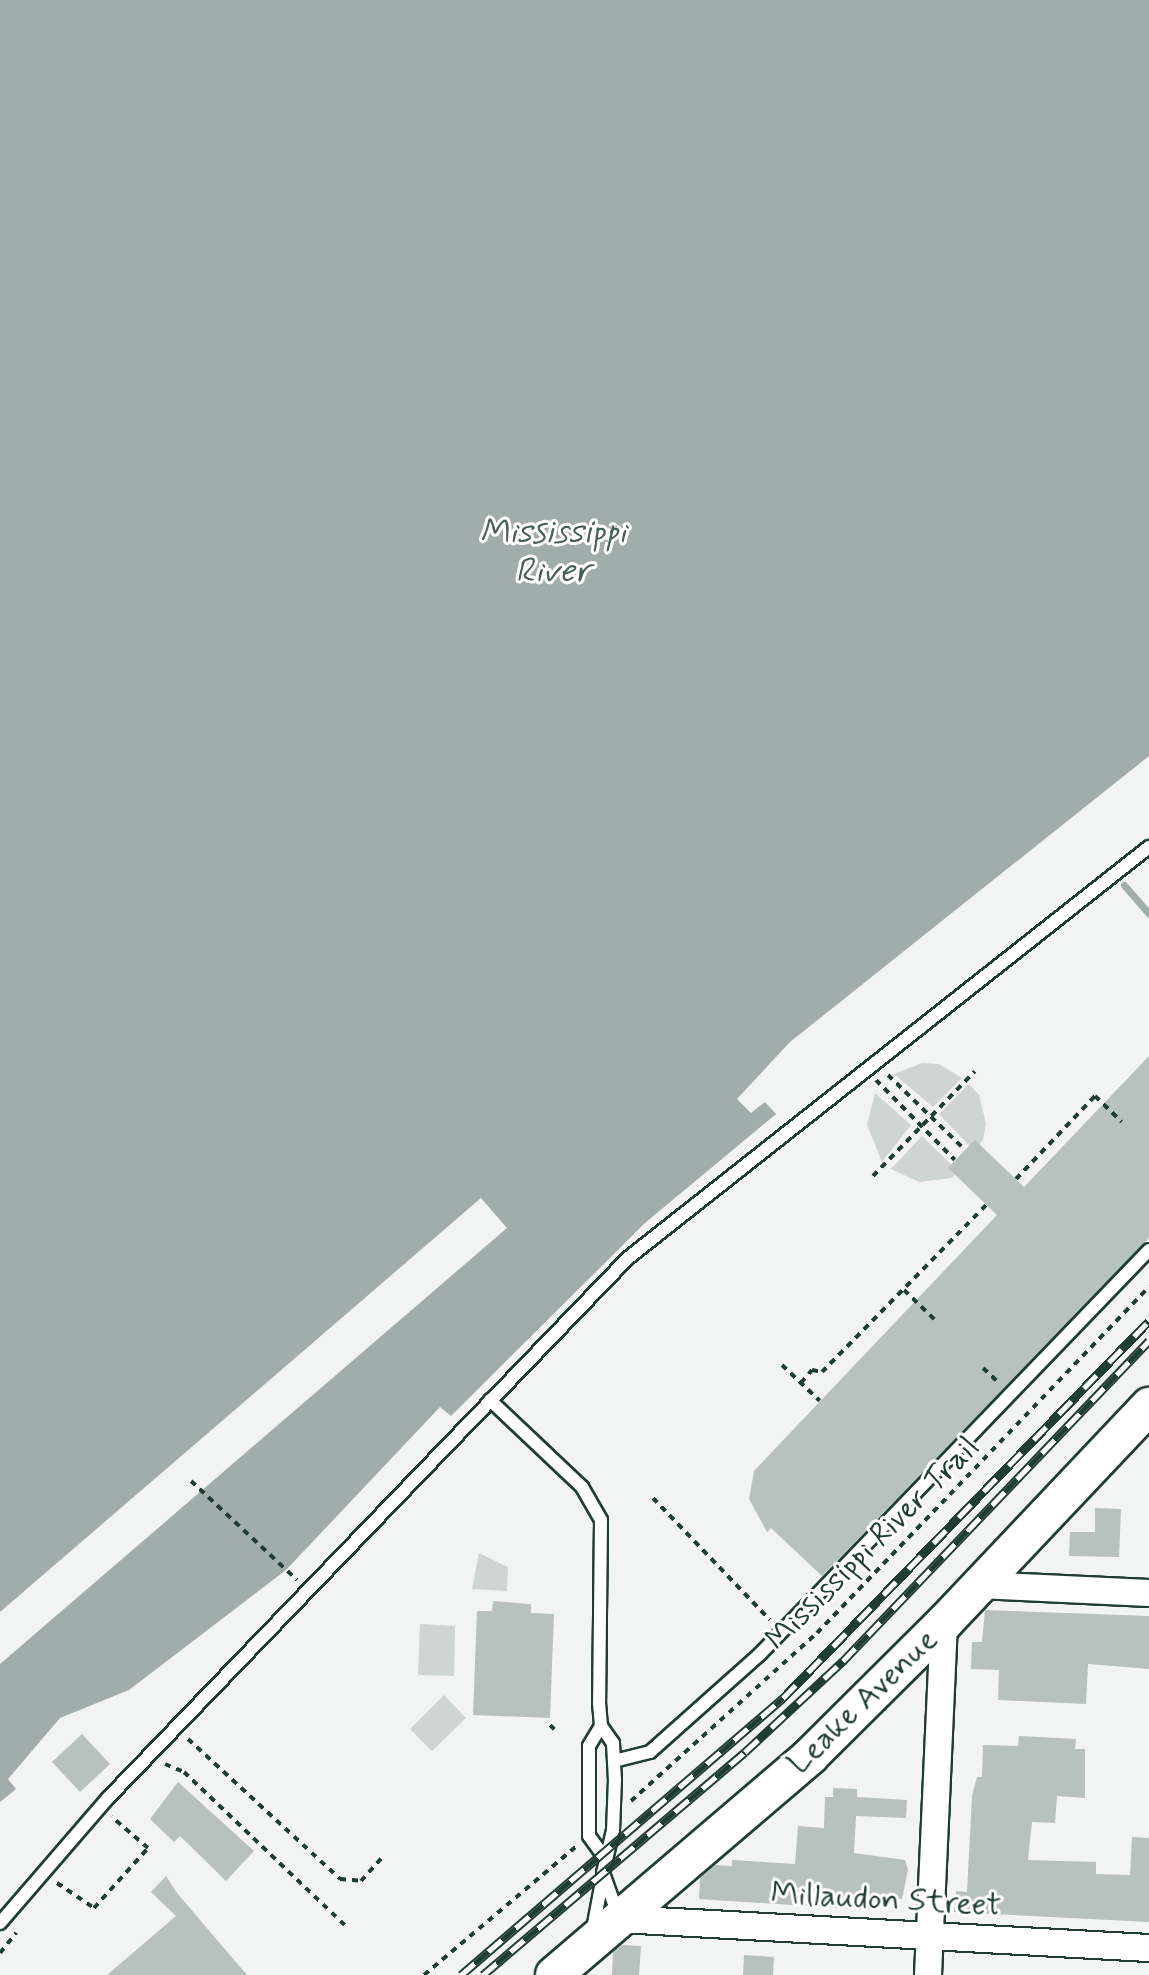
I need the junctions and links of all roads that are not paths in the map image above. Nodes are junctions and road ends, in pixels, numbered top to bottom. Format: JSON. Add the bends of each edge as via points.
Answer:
{"nodes":[{"id":1,"x":1149,"y":847,"type":"edge"},
{"id":2,"x":1149,"y":1250,"type":"edge"},
{"id":3,"x":490,"y":1400,"type":"junction"},
{"id":4,"x":1149,"y":1406,"type":"edge"},
{"id":5,"x":979,"y":1585,"type":"junction"},
{"id":6,"x":1149,"y":1593,"type":"edge"},
{"id":7,"x":944,"y":1623,"type":"junction"},
{"id":8,"x":601,"y":1726,"type":"junction"},
{"id":9,"x":614,"y":1761,"type":"junction"},
{"id":10,"x":603,"y":1855,"type":"junction"},
{"id":11,"x":603,"y":1873,"type":"junction"},
{"id":12,"x":620,"y":1919,"type":"junction"},
{"id":13,"x":0,"y":1923,"type":"edge"},
{"id":14,"x":930,"y":1937,"type":"junction"},
{"id":15,"x":1149,"y":1948,"type":"edge"},
{"id":16,"x":589,"y":1960,"type":"edge"},
{"id":17,"x":554,"y":1975,"type":"edge"},
{"id":18,"x":928,"y":1975,"type":"edge"}],
"edges":[{"from":1,"to":3,"type":"lane","via":[[628,1258]]},
{"from":2,"to":9,"type":"lane","via":[[760,1654],[650,1752]]},
{"from":3,"to":8,"type":"lane","via":[[582,1487],[601,1520]]},
{"from":3,"to":13,"type":"lane","via":[[100,1807]]},
{"from":4,"to":5,"type":"street","name":"Leake Avenue"},
{"from":5,"to":6,"type":"street"},
{"from":5,"to":7,"type":"street","name":"Leake Avenue"},
{"from":7,"to":12,"type":"street","name":"Leake Avenue","via":[[810,1756]]},
{"from":7,"to":14,"type":"street"},
{"from":8,"to":9,"type":"lane","via":[[613,1743]]},
{"from":8,"to":10,"type":"lane","via":[[589,1746],[589,1836]]},
{"from":9,"to":10,"type":"lane","via":[[614,1815]]},
{"from":10,"to":11,"type":"lane"},
{"from":11,"to":12,"type":"lane"},
{"from":11,"to":16,"type":"lane"},
{"from":12,"to":14,"type":"street","name":"Millaudon Street"},
{"from":12,"to":16,"type":"street","name":"Leake Avenue"},
{"from":14,"to":15,"type":"street","name":"Millaudon Street"},
{"from":14,"to":18,"type":"street"},
{"from":16,"to":17,"type":"street","name":"Leake Avenue"}]}
